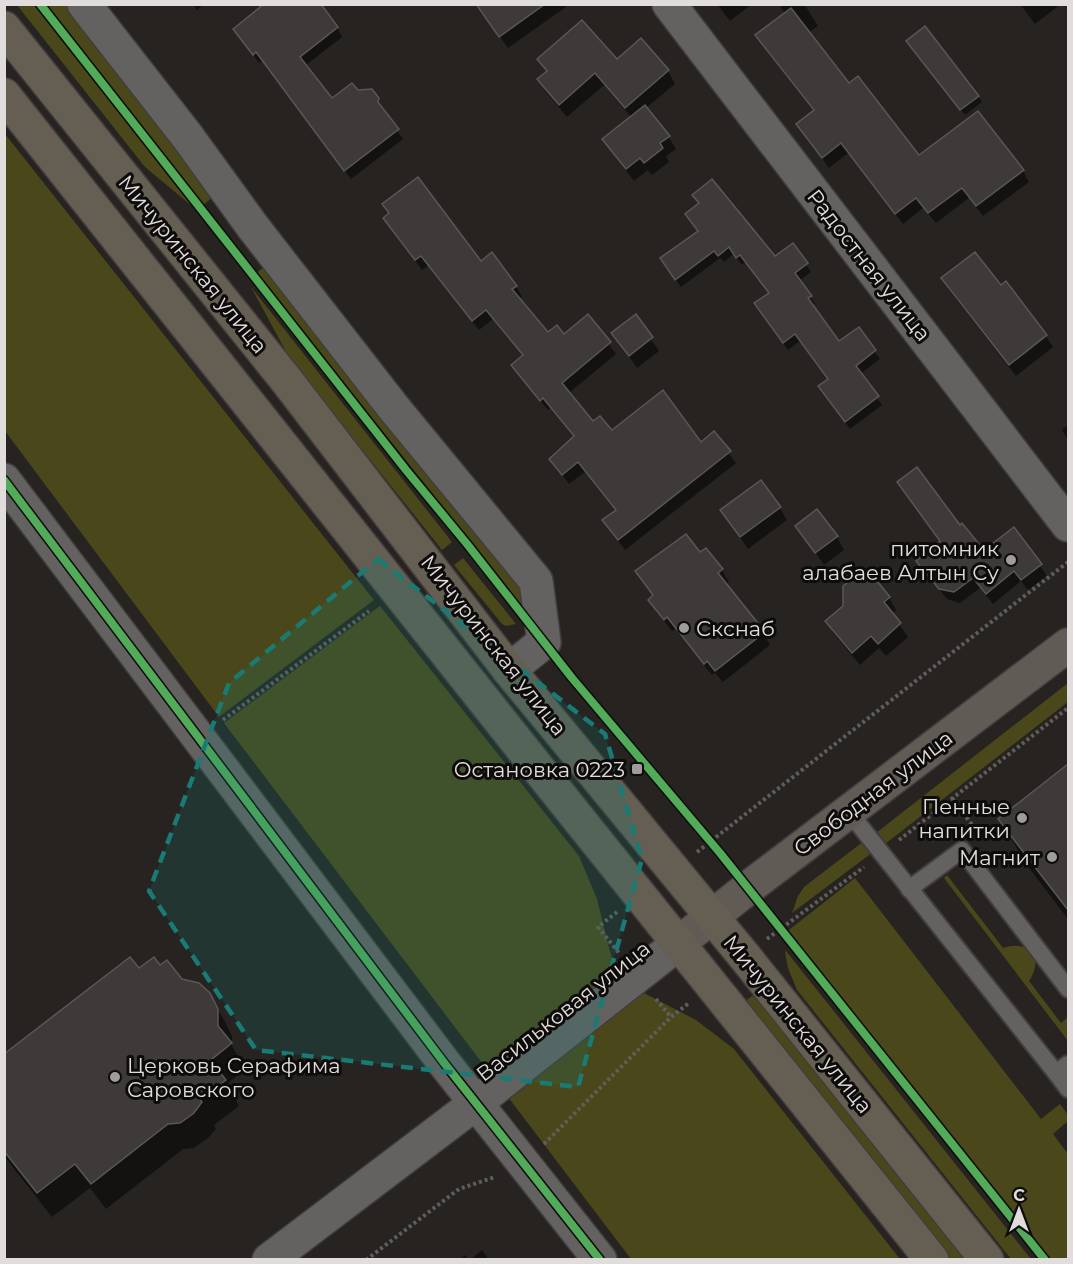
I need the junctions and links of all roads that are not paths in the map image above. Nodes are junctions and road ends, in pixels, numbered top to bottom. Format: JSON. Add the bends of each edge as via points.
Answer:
{"nodes":[{"id":1,"x":84,"y":4,"type":"edge"},
{"id":2,"x":669,"y":4,"type":"edge"},
{"id":3,"x":4,"y":28,"type":"edge"},
{"id":4,"x":4,"y":95,"type":"edge"},
{"id":5,"x":4,"y":480,"type":"edge"},
{"id":6,"x":1068,"y":525,"type":"edge"},
{"id":7,"x":1068,"y":645,"type":"edge"},
{"id":8,"x":509,"y":670,"type":"junction"},
{"id":9,"x":849,"y":812,"type":"junction"},
{"id":10,"x":909,"y":889,"type":"junction"},
{"id":11,"x":712,"y":916,"type":"junction"},
{"id":12,"x":679,"y":943,"type":"junction"},
{"id":13,"x":1068,"y":989,"type":"edge"},
{"id":14,"x":1062,"y":1069,"type":"edge"},
{"id":15,"x":1068,"y":1089,"type":"edge"},
{"id":16,"x":476,"y":1103,"type":"junction"},
{"id":17,"x":269,"y":1260,"type":"edge"},
{"id":18,"x":600,"y":1260,"type":"edge"},
{"id":19,"x":932,"y":1260,"type":"edge"},
{"id":20,"x":987,"y":1260,"type":"edge"}],
"edges":[{"from":1,"to":8,"type":"street","via":[[393,407],[536,581],[544,642]]},
{"from":2,"to":6,"type":"street","name":"Радостная улица"},
{"from":3,"to":8,"type":"main road","name":"Мичуринская улица","via":[[287,381]]},
{"from":4,"to":12,"type":"main road","name":"Мичуринская улица"},
{"from":5,"to":16,"type":"street"},
{"from":7,"to":9,"type":"main road","name":"Свободная улица"},
{"from":8,"to":11,"type":"main road","name":"Мичуринская улица"},
{"from":9,"to":10,"type":"lane"},
{"from":9,"to":11,"type":"main road","name":"Свободная улица"},
{"from":10,"to":13,"type":"lane","via":[[962,850]]},
{"from":10,"to":14,"type":"lane"},
{"from":11,"to":12,"type":"main road","name":"Свободная улица"},
{"from":11,"to":20,"type":"main road","name":"Мичуринская улица"},
{"from":12,"to":16,"type":"street","name":"Васильковая улица"},
{"from":12,"to":19,"type":"main road","name":"Мичуринская улица"},
{"from":14,"to":15,"type":"lane"},
{"from":16,"to":17,"type":"street","name":"Васильковая улица"},
{"from":16,"to":18,"type":"street"}]}
